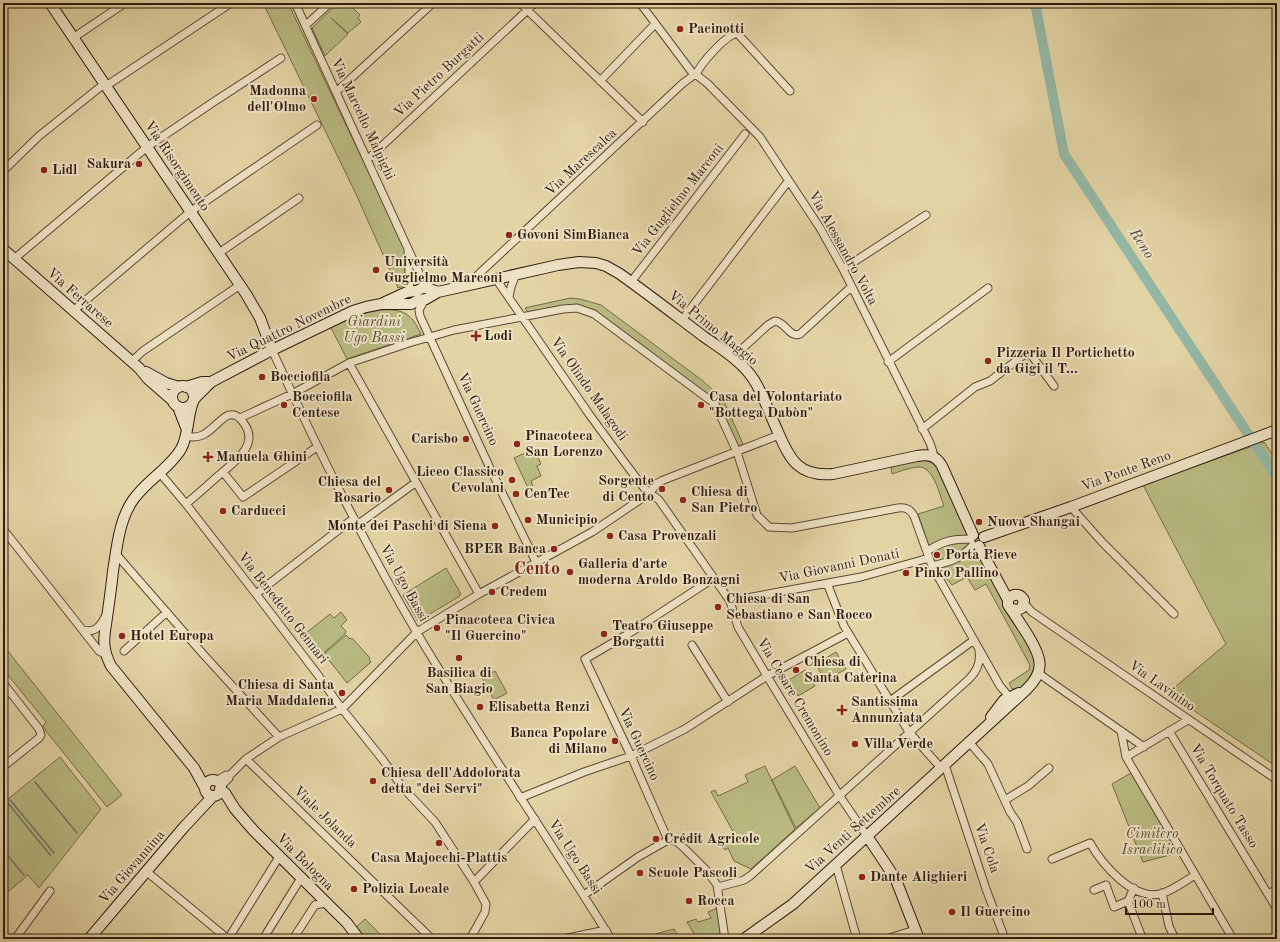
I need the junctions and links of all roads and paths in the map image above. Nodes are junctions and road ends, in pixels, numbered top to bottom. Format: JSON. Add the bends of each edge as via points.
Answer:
{"nodes":[{"id":1,"x":50,"y":3,"type":"edge"},
{"id":2,"x":125,"y":3,"type":"edge"},
{"id":3,"x":231,"y":3,"type":"edge"},
{"id":4,"x":295,"y":3,"type":"edge"},
{"id":5,"x":330,"y":3,"type":"edge"},
{"id":6,"x":433,"y":3,"type":"edge"},
{"id":7,"x":520,"y":3,"type":"edge"},
{"id":8,"x":535,"y":3,"type":"edge"},
{"id":9,"x":640,"y":3,"type":"edge"},
{"id":10,"x":528,"y":10,"type":"junction"},
{"id":11,"x":656,"y":24,"type":"junction"},
{"id":12,"x":306,"y":25,"type":"junction"},
{"id":13,"x":72,"y":38,"type":"junction"},
{"id":14,"x":281,"y":58,"type":"dead end"},
{"id":15,"x":695,"y":75,"type":"junction"},
{"id":16,"x":600,"y":81,"type":"junction"},
{"id":17,"x":105,"y":85,"type":"junction"},
{"id":18,"x":790,"y":91,"type":"dead end"},
{"id":19,"x":336,"y":92,"type":"junction"},
{"id":20,"x":643,"y":122,"type":"junction"},
{"id":21,"x":317,"y":125,"type":"dead end"},
{"id":22,"x":745,"y":134,"type":"dead end"},
{"id":23,"x":147,"y":147,"type":"junction"},
{"id":24,"x":368,"y":159,"type":"junction"},
{"id":25,"x":3,"y":171,"type":"edge"},
{"id":26,"x":786,"y":184,"type":"dead end"},
{"id":27,"x":299,"y":198,"type":"dead end"},
{"id":28,"x":190,"y":212,"type":"junction"},
{"id":29,"x":926,"y":215,"type":"dead end"},
{"id":30,"x":408,"y":246,"type":"junction"},
{"id":31,"x":3,"y":249,"type":"edge"},
{"id":32,"x":219,"y":253,"type":"junction"},
{"id":33,"x":14,"y":259,"type":"junction"},
{"id":34,"x":486,"y":268,"type":"junction"},
{"id":35,"x":843,"y":269,"type":"junction"},
{"id":36,"x":516,"y":274,"type":"junction"},
{"id":37,"x":495,"y":279,"type":"junction"},
{"id":38,"x":631,"y":282,"type":"junction"},
{"id":39,"x":240,"y":285,"type":"junction"},
{"id":40,"x":467,"y":285,"type":"junction"},
{"id":41,"x":851,"y":286,"type":"junction"},
{"id":42,"x":988,"y":288,"type":"dead end"},
{"id":43,"x":430,"y":293,"type":"junction"},
{"id":44,"x":509,"y":297,"type":"junction"},
{"id":45,"x":410,"y":300,"type":"junction"},
{"id":46,"x":73,"y":311,"type":"junction"},
{"id":47,"x":523,"y":317,"type":"junction"},
{"id":48,"x":682,"y":320,"type":"junction"},
{"id":49,"x":430,"y":336,"type":"junction"},
{"id":50,"x":272,"y":350,"type":"junction"},
{"id":51,"x":732,"y":358,"type":"junction"},
{"id":52,"x":888,"y":362,"type":"junction"},
{"id":53,"x":349,"y":363,"type":"junction"},
{"id":54,"x":135,"y":365,"type":"junction"},
{"id":55,"x":211,"y":382,"type":"junction"},
{"id":56,"x":1054,"y":386,"type":"dead end"},
{"id":57,"x":183,"y":387,"type":"junction"},
{"id":58,"x":292,"y":394,"type":"junction"},
{"id":59,"x":193,"y":400,"type":"junction"},
{"id":60,"x":175,"y":403,"type":"junction"},
{"id":61,"x":240,"y":418,"type":"junction"},
{"id":62,"x":922,"y":429,"type":"junction"},
{"id":63,"x":1277,"y":430,"type":"edge"},
{"id":64,"x":186,"y":433,"type":"junction"},
{"id":65,"x":779,"y":435,"type":"junction"},
{"id":66,"x":317,"y":447,"type":"junction"},
{"id":67,"x":737,"y":452,"type":"junction"},
{"id":68,"x":933,"y":456,"type":"junction"},
{"id":69,"x":159,"y":472,"type":"junction"},
{"id":70,"x":223,"y":472,"type":"junction"},
{"id":71,"x":415,"y":483,"type":"junction"},
{"id":72,"x":650,"y":492,"type":"junction"},
{"id":73,"x":186,"y":504,"type":"junction"},
{"id":74,"x":1071,"y":507,"type":"junction"},
{"id":75,"x":356,"y":522,"type":"junction"},
{"id":76,"x":3,"y":529,"type":"edge"},
{"id":77,"x":976,"y":540,"type":"junction"},
{"id":78,"x":116,"y":554,"type":"junction"},
{"id":79,"x":928,"y":554,"type":"junction"},
{"id":80,"x":536,"y":562,"type":"junction"},
{"id":81,"x":932,"y":566,"type":"junction"},
{"id":82,"x":714,"y":578,"type":"junction"},
{"id":83,"x":827,"y":584,"type":"junction"},
{"id":84,"x":256,"y":594,"type":"junction"},
{"id":85,"x":479,"y":594,"type":"junction"},
{"id":86,"x":730,"y":600,"type":"junction"},
{"id":87,"x":1016,"y":604,"type":"junction"},
{"id":88,"x":108,"y":612,"type":"junction"},
{"id":89,"x":167,"y":612,"type":"junction"},
{"id":90,"x":1174,"y":614,"type":"dead end"},
{"id":91,"x":83,"y":630,"type":"junction"},
{"id":92,"x":417,"y":632,"type":"junction"},
{"id":93,"x":848,"y":633,"type":"junction"},
{"id":94,"x":974,"y":640,"type":"junction"},
{"id":95,"x":692,"y":645,"type":"dead end"},
{"id":96,"x":979,"y":649,"type":"junction"},
{"id":97,"x":124,"y":651,"type":"dead end"},
{"id":98,"x":105,"y":654,"type":"junction"},
{"id":99,"x":767,"y":676,"type":"junction"},
{"id":100,"x":1036,"y":678,"type":"junction"},
{"id":101,"x":3,"y":683,"type":"edge"},
{"id":102,"x":1000,"y":686,"type":"junction"},
{"id":103,"x":1022,"y":691,"type":"junction"},
{"id":104,"x":6,"y":692,"type":"edge"},
{"id":105,"x":1008,"y":698,"type":"junction"},
{"id":106,"x":890,"y":701,"type":"junction"},
{"id":107,"x":728,"y":702,"type":"junction"},
{"id":108,"x":342,"y":709,"type":"junction"},
{"id":109,"x":999,"y":716,"type":"junction"},
{"id":110,"x":1188,"y":720,"type":"junction"},
{"id":111,"x":1121,"y":731,"type":"junction"},
{"id":112,"x":1169,"y":731,"type":"junction"},
{"id":113,"x":909,"y":732,"type":"junction"},
{"id":114,"x":279,"y":737,"type":"junction"},
{"id":115,"x":973,"y":739,"type":"junction"},
{"id":116,"x":813,"y":745,"type":"dead end"},
{"id":117,"x":1144,"y":747,"type":"junction"},
{"id":118,"x":631,"y":756,"type":"junction"},
{"id":119,"x":1126,"y":757,"type":"junction"},
{"id":120,"x":246,"y":759,"type":"junction"},
{"id":121,"x":943,"y":766,"type":"junction"},
{"id":122,"x":3,"y":767,"type":"edge"},
{"id":123,"x":1049,"y":768,"type":"dead end"},
{"id":124,"x":1277,"y":780,"type":"edge"},
{"id":125,"x":214,"y":789,"type":"junction"},
{"id":126,"x":840,"y":795,"type":"junction"},
{"id":127,"x":520,"y":798,"type":"junction"},
{"id":128,"x":1005,"y":800,"type":"junction"},
{"id":129,"x":535,"y":820,"type":"junction"},
{"id":130,"x":867,"y":836,"type":"junction"},
{"id":131,"x":668,"y":840,"type":"junction"},
{"id":132,"x":1027,"y":849,"type":"dead end"},
{"id":133,"x":279,"y":857,"type":"junction"},
{"id":134,"x":1052,"y":859,"type":"dead end"},
{"id":135,"x":836,"y":865,"type":"junction"},
{"id":136,"x":147,"y":872,"type":"junction"},
{"id":137,"x":1196,"y":875,"type":"junction"},
{"id":138,"x":301,"y":878,"type":"junction"},
{"id":139,"x":474,"y":882,"type":"junction"},
{"id":140,"x":718,"y":887,"type":"junction"},
{"id":141,"x":1134,"y":888,"type":"junction"},
{"id":142,"x":1277,"y":889,"type":"edge"},
{"id":143,"x":1094,"y":890,"type":"dead end"},
{"id":144,"x":50,"y":891,"type":"dead end"},
{"id":145,"x":1162,"y":894,"type":"junction"},
{"id":146,"x":1268,"y":894,"type":"junction"},
{"id":147,"x":584,"y":895,"type":"junction"},
{"id":148,"x":1128,"y":901,"type":"junction"},
{"id":149,"x":326,"y":903,"type":"junction"},
{"id":150,"x":1277,"y":909,"type":"edge"},
{"id":151,"x":606,"y":930,"type":"junction"},
{"id":152,"x":917,"y":935,"type":"edge"},
{"id":153,"x":1141,"y":935,"type":"dead end"},
{"id":154,"x":356,"y":938,"type":"edge"},
{"id":155,"x":15,"y":939,"type":"edge"},
{"id":156,"x":89,"y":939,"type":"edge"},
{"id":157,"x":228,"y":939,"type":"edge"},
{"id":158,"x":263,"y":939,"type":"edge"},
{"id":159,"x":294,"y":939,"type":"edge"},
{"id":160,"x":432,"y":939,"type":"edge"},
{"id":161,"x":470,"y":939,"type":"edge"},
{"id":162,"x":563,"y":939,"type":"edge"},
{"id":163,"x":611,"y":939,"type":"edge"},
{"id":164,"x":725,"y":939,"type":"edge"},
{"id":165,"x":744,"y":939,"type":"edge"},
{"id":166,"x":857,"y":939,"type":"edge"},
{"id":167,"x":886,"y":939,"type":"edge"},
{"id":168,"x":1005,"y":939,"type":"edge"},
{"id":169,"x":1175,"y":939,"type":"edge"},
{"id":170,"x":1233,"y":939,"type":"edge"}],
"edges":[{"from":1,"to":13,"type":"main road","name":"Via Risorgimento"},
{"from":2,"to":13,"type":"street"},
{"from":3,"to":17,"type":"street"},
{"from":4,"to":12,"type":"street","name":"Via Marcello Malpighi"},
{"from":5,"to":12,"type":"street"},
{"from":6,"to":19,"type":"street"},
{"from":7,"to":10,"type":"street"},
{"from":8,"to":10,"type":"street","name":"Via Pietro Burgatti"},
{"from":9,"to":11,"type":"street","name":"Via Alessandro Volta"},
{"from":10,"to":16,"type":"street"},
{"from":10,"to":24,"type":"street","name":"Via Pietro Burgatti"},
{"from":11,"to":15,"type":"street","name":"Via Alessandro Volta"},
{"from":11,"to":16,"type":"street"},
{"from":12,"to":19,"type":"street","name":"Via Marcello Malpighi"},
{"from":13,"to":17,"type":"main road","name":"Via Risorgimento"},
{"from":14,"to":23,"type":"street"},
{"from":15,"to":18,"type":"street","via":[[714,51],[737,33]]},
{"from":15,"to":20,"type":"street","name":"Via Marescalca"},
{"from":15,"to":35,"type":"street","name":"Via Alessandro Volta","via":[[708,84],[760,137],[820,228]]},
{"from":16,"to":20,"type":"street"},
{"from":17,"to":23,"type":"main road","name":"Via Risorgimento"},
{"from":17,"to":25,"type":"street","via":[[39,136]]},
{"from":19,"to":24,"type":"street","name":"Via Marcello Malpighi"},
{"from":20,"to":34,"type":"street","name":"Via Marescalca"},
{"from":21,"to":28,"type":"street"},
{"from":22,"to":38,"type":"street","name":"Via Guglielmo Marconi"},
{"from":23,"to":28,"type":"main road","name":"Via Risorgimento"},
{"from":23,"to":33,"type":"street"},
{"from":24,"to":30,"type":"street","name":"Via Marcello Malpighi"},
{"from":26,"to":48,"type":"street"},
{"from":27,"to":32,"type":"street"},
{"from":28,"to":32,"type":"main road","name":"Via Risorgimento"},
{"from":28,"to":46,"type":"street"},
{"from":29,"to":35,"type":"street"},
{"from":30,"to":43,"type":"street","name":"Via Marcello Malpighi"},
{"from":30,"to":45,"type":"street","name":"Via Marcello Malpighi"},
{"from":31,"to":33,"type":"main road","name":"Via Ferrarese"},
{"from":32,"to":39,"type":"main road","name":"Via Risorgimento"},
{"from":33,"to":46,"type":"main road","name":"Via Ferrarese"},
{"from":34,"to":37,"type":"street"},
{"from":34,"to":40,"type":"street","name":"Via Marescalca"},
{"from":35,"to":41,"type":"street","name":"Via Alessandro Volta"},
{"from":36,"to":37,"type":"main road","name":"Via Primo Maggio"},
{"from":36,"to":38,"type":"main road","name":"Via Primo Maggio","via":[[566,263],[591,262],[610,268]]},
{"from":36,"to":44,"type":"street"},
{"from":37,"to":40,"type":"main road","name":"Via Primo Maggio"},
{"from":37,"to":44,"type":"street","name":"Via Olindo Malagodi"},
{"from":38,"to":48,"type":"main road","name":"Via Primo Maggio"},
{"from":39,"to":50,"type":"main road","name":"Via Risorgimento","via":[[257,313]]},
{"from":39,"to":54,"type":"street","via":[[143,351]]},
{"from":40,"to":43,"type":"main road","name":"Via Primo Maggio"},
{"from":41,"to":51,"type":"street","via":[[800,334],[793,334],[778,321],[772,322]]},
{"from":41,"to":52,"type":"street","name":"Via Alessandro Volta"},
{"from":42,"to":52,"type":"street"},
{"from":43,"to":45,"type":"street"},
{"from":43,"to":45,"type":"main road","name":"Via Primo Maggio","via":[[416,291]]},
{"from":44,"to":47,"type":"street","name":"Via Olindo Malagodi"},
{"from":45,"to":49,"type":"street","name":"Via Guercino"},
{"from":45,"to":50,"type":"main road","name":"Via Quattro Novembre","via":[[395,297],[381,304],[353,311]]},
{"from":46,"to":54,"type":"main road","name":"Via Ferrarese"},
{"from":47,"to":49,"type":"street"},
{"from":47,"to":67,"type":"street","via":[[577,308],[594,314],[715,404]]},
{"from":47,"to":72,"type":"street","name":"Via Olindo Malagodi","via":[[625,463]]},
{"from":48,"to":51,"type":"main road","name":"Via Primo Maggio"},
{"from":49,"to":53,"type":"street"},
{"from":49,"to":80,"type":"street","name":"Via Guercino"},
{"from":50,"to":55,"type":"main road","name":"Via Quattro Novembre"},
{"from":50,"to":58,"type":"street","name":"Via Ugo Bassi"},
{"from":51,"to":65,"type":"main road","name":"Via Primo Maggio","via":[[753,379]]},
{"from":52,"to":62,"type":"street","name":"Via Alessandro Volta"},
{"from":53,"to":58,"type":"street"},
{"from":53,"to":71,"type":"street"},
{"from":54,"to":57,"type":"main road","name":"Via Ferrarese","via":[[166,383]]},
{"from":54,"to":60,"type":"main road","name":"Via Ferrarese"},
{"from":55,"to":57,"type":"main road","name":"Via Quattro Novembre"},
{"from":55,"to":59,"type":"main road","name":"Via Quattro Novembre"},
{"from":56,"to":62,"type":"street","via":[[1032,356],[1025,354],[990,381],[975,386]]},
{"from":57,"to":59,"type":"main road","via":[[192,391]]},
{"from":57,"to":60,"type":"main road","via":[[174,391]]},
{"from":58,"to":61,"type":"street"},
{"from":58,"to":66,"type":"street","name":"Via Ugo Bassi"},
{"from":59,"to":60,"type":"main road","name":"Via Quattro Novembre","via":[[186,407]]},
{"from":59,"to":64,"type":"main road"},
{"from":60,"to":64,"type":"main road"},
{"from":61,"to":64,"type":"street","via":[[236,415],[227,416],[201,437],[194,438]]},
{"from":61,"to":70,"type":"street","via":[[248,431],[248,443],[240,458]]},
{"from":62,"to":68,"type":"street","name":"Via Alessandro Volta"},
{"from":63,"to":74,"type":"main road","name":"Via Ponte Reno"},
{"from":64,"to":69,"type":"main road","via":[[178,452]]},
{"from":65,"to":67,"type":"street"},
{"from":65,"to":68,"type":"main road","name":"Via Primo Maggio","via":[[794,462],[806,470],[819,474],[845,472],[927,454]]},
{"from":66,"to":70,"type":"street","via":[[243,497]]},
{"from":66,"to":75,"type":"street","name":"Via Ugo Bassi"},
{"from":67,"to":72,"type":"street","via":[[661,481]]},
{"from":67,"to":79,"type":"street","via":[[757,515],[769,527],[792,528],[903,507],[912,513]]},
{"from":68,"to":77,"type":"main road","via":[[942,466]]},
{"from":69,"to":73,"type":"street","name":"Via Benedetto Gennari"},
{"from":69,"to":78,"type":"main road","via":[[142,488],[129,506],[122,524]]},
{"from":70,"to":73,"type":"street"},
{"from":71,"to":75,"type":"street"},
{"from":71,"to":85,"type":"street"},
{"from":72,"to":80,"type":"street","via":[[592,532]]},
{"from":72,"to":82,"type":"street","name":"Via Cesare Cremonino"},
{"from":73,"to":84,"type":"street","name":"Via Benedetto Gennari"},
{"from":74,"to":77,"type":"main road","name":"Via Ponte Reno"},
{"from":74,"to":90,"type":"street"},
{"from":75,"to":84,"type":"street"},
{"from":75,"to":92,"type":"street","name":"Via Ugo Bassi"},
{"from":76,"to":91,"type":"street"},
{"from":77,"to":79,"type":"street","name":"Via Giovanni Donati","via":[[956,538],[942,542]]},
{"from":77,"to":81,"type":"street","via":[[962,556]]},
{"from":77,"to":87,"type":"main road","via":[[1001,586]]},
{"from":78,"to":88,"type":"main road"},
{"from":78,"to":89,"type":"street"},
{"from":79,"to":81,"type":"street"},
{"from":79,"to":83,"type":"street","name":"Via Giovanni Donati","via":[[877,574]]},
{"from":80,"to":85,"type":"street"},
{"from":81,"to":94,"type":"street"},
{"from":82,"to":86,"type":"street","name":"Via Cesare Cremonino"},
{"from":82,"to":118,"type":"street","name":"Via Guercino","via":[[585,659]]},
{"from":83,"to":86,"type":"street","name":"Via Giovanni Donati"},
{"from":83,"to":93,"type":"street"},
{"from":84,"to":108,"type":"street","name":"Via Benedetto Gennari"},
{"from":85,"to":92,"type":"street"},
{"from":86,"to":99,"type":"street","name":"Via Cesare Cremonino","via":[[738,627]]},
{"from":87,"to":100,"type":"main road","via":[[1021,625],[1039,654]]},
{"from":87,"to":110,"type":"street","name":"Via Lavinino","via":[[1032,612]]},
{"from":88,"to":91,"type":"street","via":[[94,630]]},
{"from":88,"to":98,"type":"main road","via":[[104,638]]},
{"from":89,"to":97,"type":"street"},
{"from":89,"to":114,"type":"street"},
{"from":91,"to":98,"type":"street","via":[[99,651]]},
{"from":92,"to":108,"type":"street"},
{"from":92,"to":127,"type":"street","name":"Via Ugo Bassi"},
{"from":93,"to":99,"type":"street"},
{"from":93,"to":106,"type":"street"},
{"from":94,"to":96,"type":"street"},
{"from":94,"to":106,"type":"street"},
{"from":95,"to":107,"type":"street"},
{"from":96,"to":102,"type":"street"},
{"from":96,"to":113,"type":"street","via":[[979,663],[972,675]]},
{"from":98,"to":125,"type":"main road","via":[[111,666]]},
{"from":99,"to":107,"type":"street"},
{"from":99,"to":126,"type":"street","name":"Via Cesare Cremonino"},
{"from":100,"to":103,"type":"main road","name":"Via Venti Settembre"},
{"from":100,"to":109,"type":"main road","name":"Via Venti Settembre"},
{"from":100,"to":111,"type":"street"},
{"from":101,"to":104,"type":"street"},
{"from":102,"to":103,"type":"street","via":[[1012,691]]},
{"from":102,"to":105,"type":"street"},
{"from":103,"to":105,"type":"main road","name":"Via Venti Settembre"},
{"from":104,"to":122,"type":"street","via":[[40,729],[41,735]]},
{"from":105,"to":109,"type":"street","via":[[1007,705]]},
{"from":105,"to":115,"type":"main road","name":"Via Venti Settembre"},
{"from":106,"to":113,"type":"street"},
{"from":107,"to":118,"type":"street","via":[[684,729]]},
{"from":108,"to":114,"type":"street"},
{"from":108,"to":139,"type":"street","name":"Via Benedetto Gennari","via":[[403,788],[435,822]]},
{"from":109,"to":115,"type":"main road","name":"Via Venti Settembre"},
{"from":110,"to":112,"type":"street"},
{"from":110,"to":124,"type":"street","name":"Via Lavinino"},
{"from":111,"to":117,"type":"street"},
{"from":111,"to":119,"type":"street"},
{"from":112,"to":117,"type":"street"},
{"from":112,"to":146,"type":"street","name":"Via Torquato Tasso"},
{"from":113,"to":121,"type":"street"},
{"from":113,"to":126,"type":"street"},
{"from":114,"to":120,"type":"street"},
{"from":115,"to":121,"type":"main road","name":"Via Venti Settembre"},
{"from":115,"to":128,"type":"street"},
{"from":116,"to":126,"type":"street"},
{"from":117,"to":119,"type":"street"},
{"from":118,"to":127,"type":"street"},
{"from":118,"to":131,"type":"street","name":"Via Guercino"},
{"from":119,"to":137,"type":"street"},
{"from":120,"to":125,"type":"street","via":[[229,778]]},
{"from":120,"to":160,"type":"street","name":"Viale Jolanda"},
{"from":121,"to":130,"type":"main road","name":"Via Venti Settembre"},
{"from":121,"to":168,"type":"street","name":"Via Cola"},
{"from":123,"to":128,"type":"street","via":[[1028,786]]},
{"from":125,"to":133,"type":"main road","name":"Via Bologna","via":[[225,793],[235,809]]},
{"from":125,"to":136,"type":"main road","name":"Via Giovannina"},
{"from":126,"to":130,"type":"street","name":"Via Cesare Cremonino"},
{"from":126,"to":140,"type":"street","via":[[747,878]]},
{"from":127,"to":129,"type":"street","name":"Via Ugo Bassi"},
{"from":128,"to":132,"type":"street"},
{"from":129,"to":139,"type":"street"},
{"from":129,"to":147,"type":"street","name":"Via Ugo Bassi"},
{"from":130,"to":135,"type":"main road","name":"Via Venti Settembre"},
{"from":130,"to":152,"type":"main road","via":[[893,875]]},
{"from":131,"to":140,"type":"street","via":[[676,841],[685,849],[707,871]]},
{"from":131,"to":147,"type":"street","via":[[638,857]]},
{"from":133,"to":138,"type":"main road","name":"Via Bologna"},
{"from":133,"to":157,"type":"street"},
{"from":134,"to":141,"type":"street","via":[[1090,843],[1106,868]]},
{"from":135,"to":165,"type":"main road","name":"Via Venti Settembre","via":[[793,904]]},
{"from":135,"to":166,"type":"street"},
{"from":136,"to":156,"type":"main road","name":"Via Giovannina"},
{"from":136,"to":157,"type":"street"},
{"from":137,"to":145,"type":"street"},
{"from":137,"to":170,"type":"street"},
{"from":138,"to":149,"type":"main road","name":"Via Bologna"},
{"from":138,"to":158,"type":"street"},
{"from":139,"to":161,"type":"street","name":"Via Benedetto Gennari","via":[[486,907]]},
{"from":140,"to":164,"type":"street"},
{"from":141,"to":145,"type":"street","via":[[1148,894]]},
{"from":141,"to":148,"type":"street"},
{"from":142,"to":146,"type":"street"},
{"from":143,"to":148,"type":"street","via":[[1106,885],[1114,907]]},
{"from":144,"to":155,"type":"street"},
{"from":145,"to":169,"type":"street","via":[[1169,926]]},
{"from":146,"to":150,"type":"street","name":"Via Torquato Tasso"},
{"from":147,"to":151,"type":"street","name":"Via Ugo Bassi"},
{"from":148,"to":153,"type":"street"},
{"from":149,"to":154,"type":"main road","name":"Via Bologna","via":[[347,923]]},
{"from":149,"to":159,"type":"street","via":[[315,905]]},
{"from":151,"to":162,"type":"street"},
{"from":151,"to":163,"type":"street","name":"Via Ugo Bassi"},
{"from":152,"to":167,"type":"street"}]}
